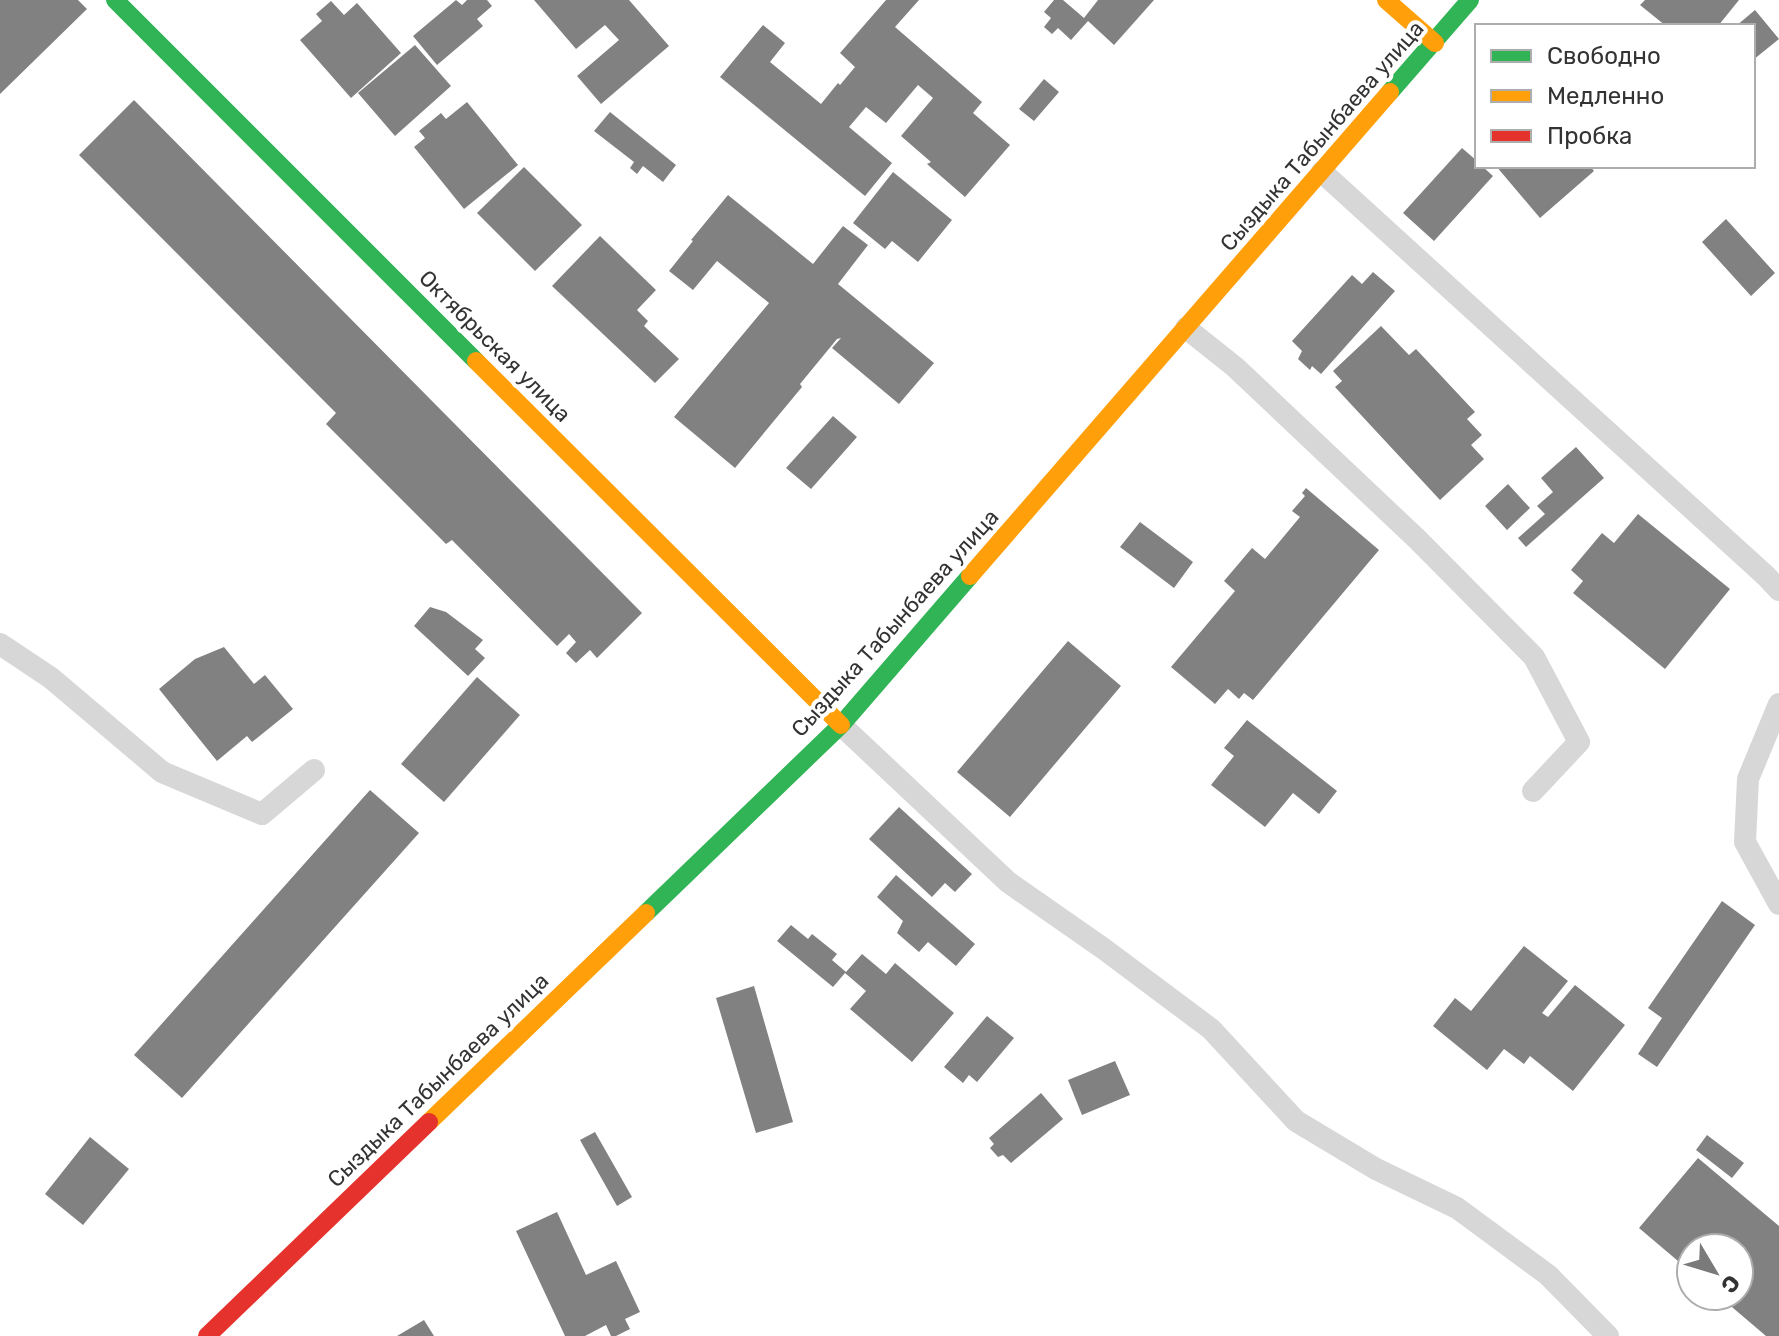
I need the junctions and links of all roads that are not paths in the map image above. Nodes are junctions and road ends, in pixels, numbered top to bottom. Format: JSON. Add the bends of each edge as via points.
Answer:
{"nodes":[{"id":1,"x":115,"y":0,"type":"edge"},
{"id":2,"x":1386,"y":0,"type":"edge"},
{"id":3,"x":1470,"y":0,"type":"edge"},
{"id":4,"x":1435,"y":43,"type":"junction"},
{"id":5,"x":1322,"y":172,"type":"junction"},
{"id":6,"x":1186,"y":328,"type":"junction"},
{"id":7,"x":1779,"y":590,"type":"edge"},
{"id":8,"x":0,"y":644,"type":"edge"},
{"id":9,"x":1779,"y":704,"type":"edge"},
{"id":10,"x":841,"y":725,"type":"junction"},
{"id":11,"x":314,"y":770,"type":"dead end"},
{"id":12,"x":1533,"y":791,"type":"dead end"},
{"id":13,"x":1779,"y":904,"type":"edge"},
{"id":14,"x":207,"y":1336,"type":"edge"},
{"id":15,"x":1608,"y":1336,"type":"edge"}],
"edges":[{"from":1,"to":10,"type":"street","name":"Октябрьская улица"},
{"from":2,"to":4,"type":"street"},
{"from":3,"to":4,"type":"street","name":"Сыздыка Табынбаева улица"},
{"from":4,"to":5,"type":"street","name":"Сыздыка Табынбаева улица"},
{"from":5,"to":6,"type":"street","name":"Сыздыка Табынбаева улица"},
{"from":5,"to":7,"type":"lane"},
{"from":6,"to":10,"type":"street","name":"Сыздыка Табынбаева улица"},
{"from":6,"to":12,"type":"lane","via":[[1235,367],[1417,539],[1534,657],[1579,742]]},
{"from":8,"to":11,"type":"lane","via":[[51,678],[162,772],[262,814]]},
{"from":9,"to":13,"type":"lane","via":[[1748,779],[1745,842]]},
{"from":10,"to":14,"type":"street","name":"Сыздыка Табынбаева улица"},
{"from":10,"to":15,"type":"lane","via":[[1008,882],[1211,1029],[1296,1121],[1376,1169],[1457,1208],[1548,1275]]}]}
